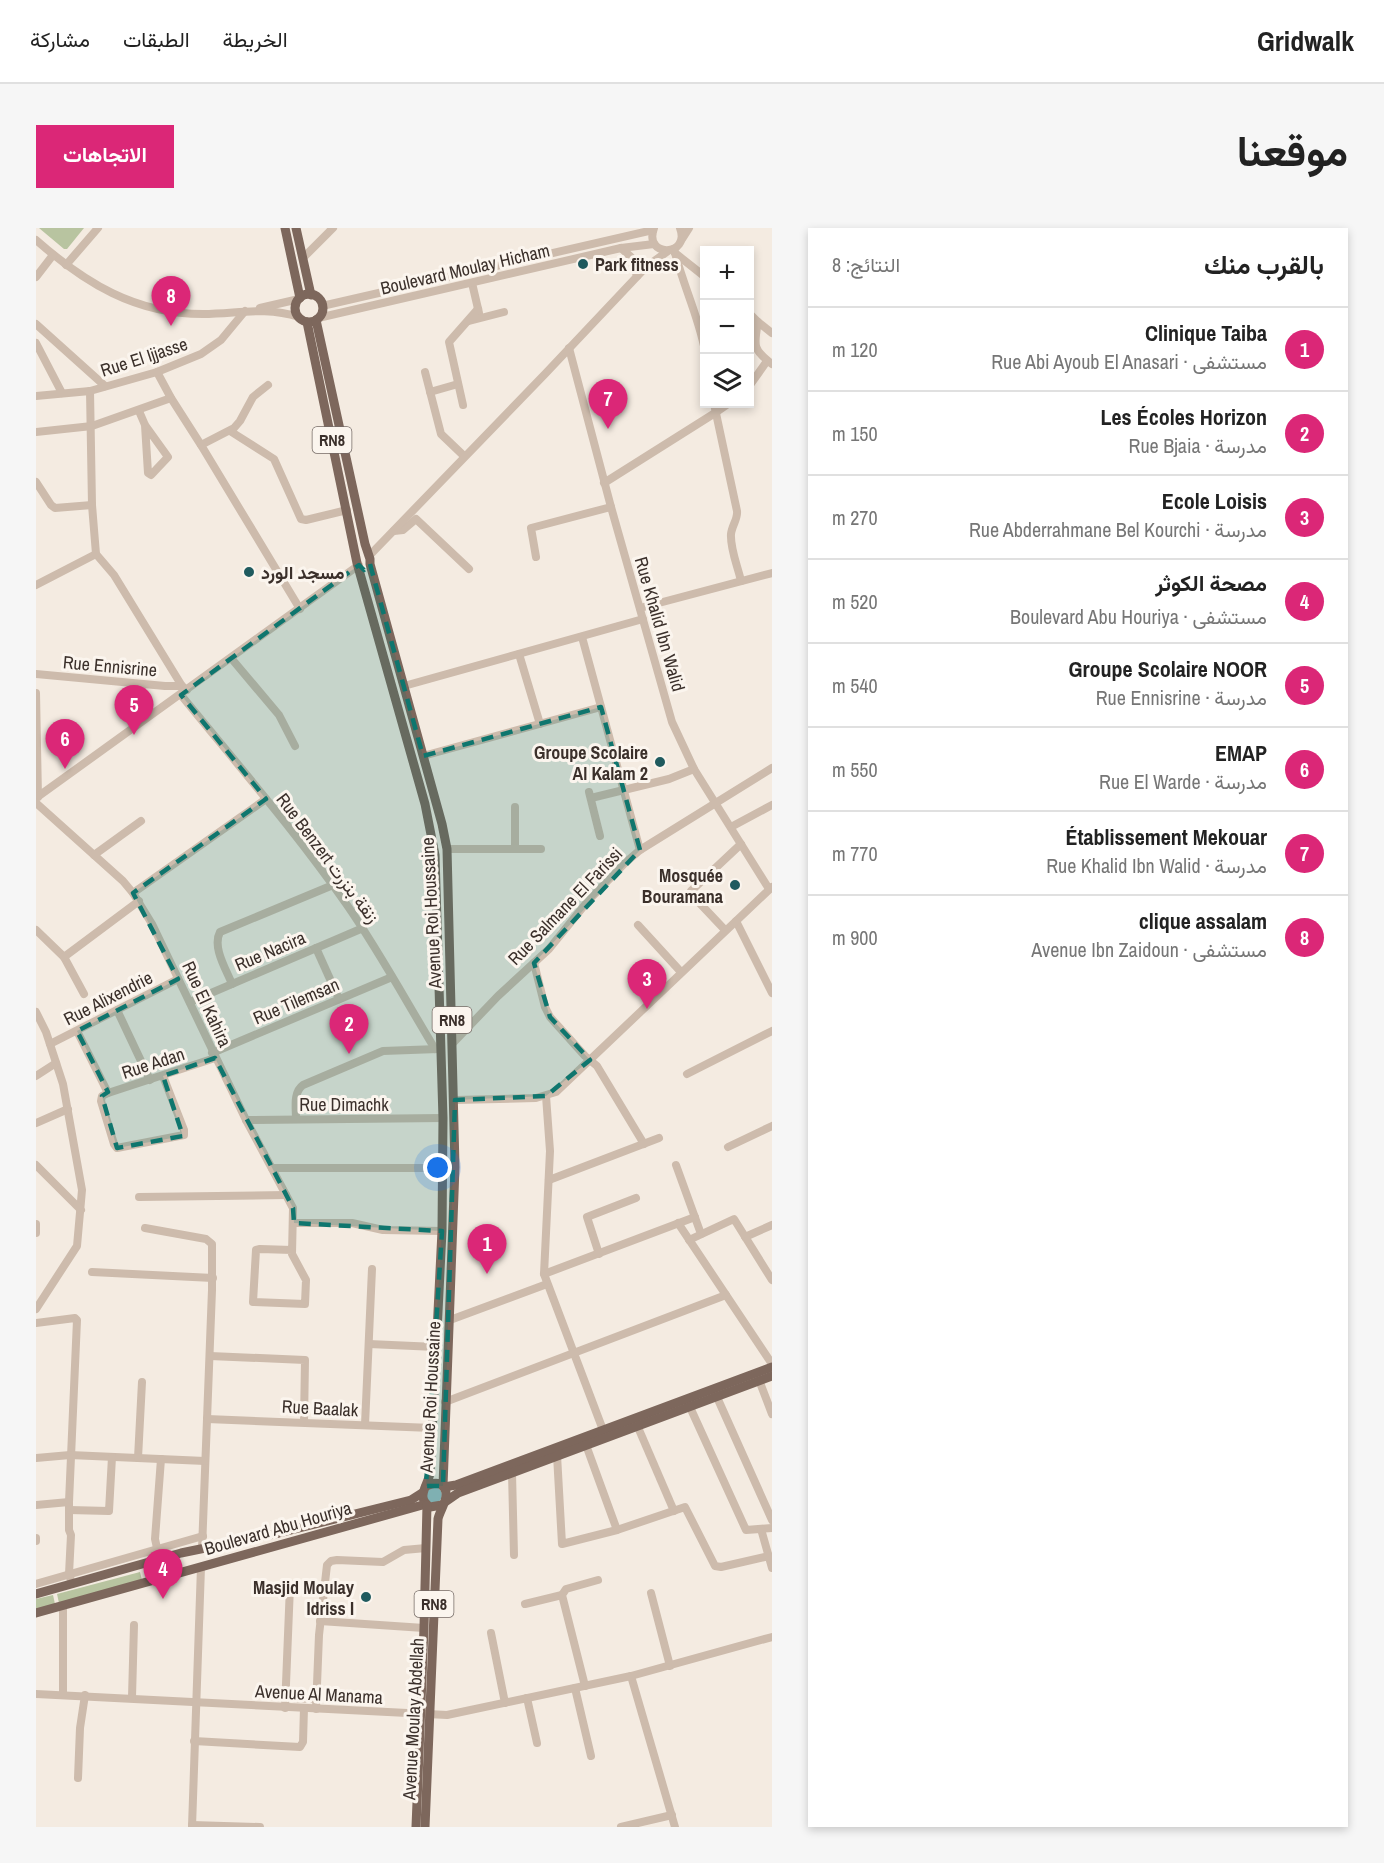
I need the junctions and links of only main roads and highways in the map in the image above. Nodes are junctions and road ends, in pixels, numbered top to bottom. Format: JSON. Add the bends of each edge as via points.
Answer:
{"nodes":[{"id":1,"x":285,"y":228,"type":"edge"},
{"id":2,"x":296,"y":228,"type":"edge"},
{"id":3,"x":311,"y":295,"type":"junction"},
{"id":4,"x":299,"y":298,"type":"junction"},
{"id":5,"x":310,"y":319,"type":"junction"},
{"id":6,"x":364,"y":561,"type":"junction"},
{"id":7,"x":772,"y":1366,"type":"edge"},
{"id":8,"x":772,"y":1376,"type":"edge"},
{"id":9,"x":443,"y":1486,"type":"junction"},
{"id":10,"x":424,"y":1490,"type":"junction"},
{"id":11,"x":443,"y":1504,"type":"junction"},
{"id":12,"x":426,"y":1505,"type":"junction"},
{"id":13,"x":36,"y":1594,"type":"edge"},
{"id":14,"x":36,"y":1613,"type":"edge"},
{"id":15,"x":426,"y":1715,"type":"junction"},
{"id":16,"x":416,"y":1827,"type":"edge"},
{"id":17,"x":425,"y":1827,"type":"edge"}],
"edges":[{"from":1,"to":4,"type":"main road","number":"RN8"},
{"from":2,"to":3,"type":"main road"},
{"from":3,"to":4,"type":"main road"},
{"from":3,"to":5,"type":"main road","via":[[322,306]]},
{"from":4,"to":5,"type":"main road","number":"RN8","via":[[295,309]]},
{"from":5,"to":6,"type":"main road","name":"Avenue Roi Houssaine","number":"RN8"},
{"from":5,"to":6,"type":"main road","name":"Avenue Roi Houssaine","number":"RN8","via":[[347,510]]},
{"from":6,"to":9,"type":"main road","name":"Avenue Roi Houssaine","number":"RN8","via":[[404,686],[447,849],[455,1100]]},
{"from":6,"to":10,"type":"main road","name":"Avenue Roi Houssaine","number":"RN8","via":[[433,839],[443,1168],[430,1473]]},
{"from":7,"to":9,"type":"main road","via":[[456,1485]]},
{"from":8,"to":11,"type":"main road","via":[[458,1493]]},
{"from":9,"to":10,"type":"main road","via":[[433,1483]]},
{"from":9,"to":11,"type":"main road","number":"RN8","via":[[447,1494]]},
{"from":10,"to":12,"type":"main road","number":"RN8"},
{"from":10,"to":13,"type":"main road","name":"Boulevard Abu Houriya","via":[[411,1500],[68,1580]]},
{"from":11,"to":12,"type":"main road","via":[[434,1508]]},
{"from":11,"to":15,"type":"main road","name":"Avenue Moulay Abdellah","number":"RN8","via":[[438,1519]]},
{"from":12,"to":14,"type":"main road","name":"Boulevard Abu Houriya"},
{"from":12,"to":15,"type":"main road","name":"Avenue Moulay Abdellah","number":"RN8"},
{"from":15,"to":16,"type":"main road","name":"Avenue Moulay Abdellah","number":"RN8"},
{"from":15,"to":17,"type":"main road","name":"Avenue Moulay Abdellah","number":"RN8"}]}
